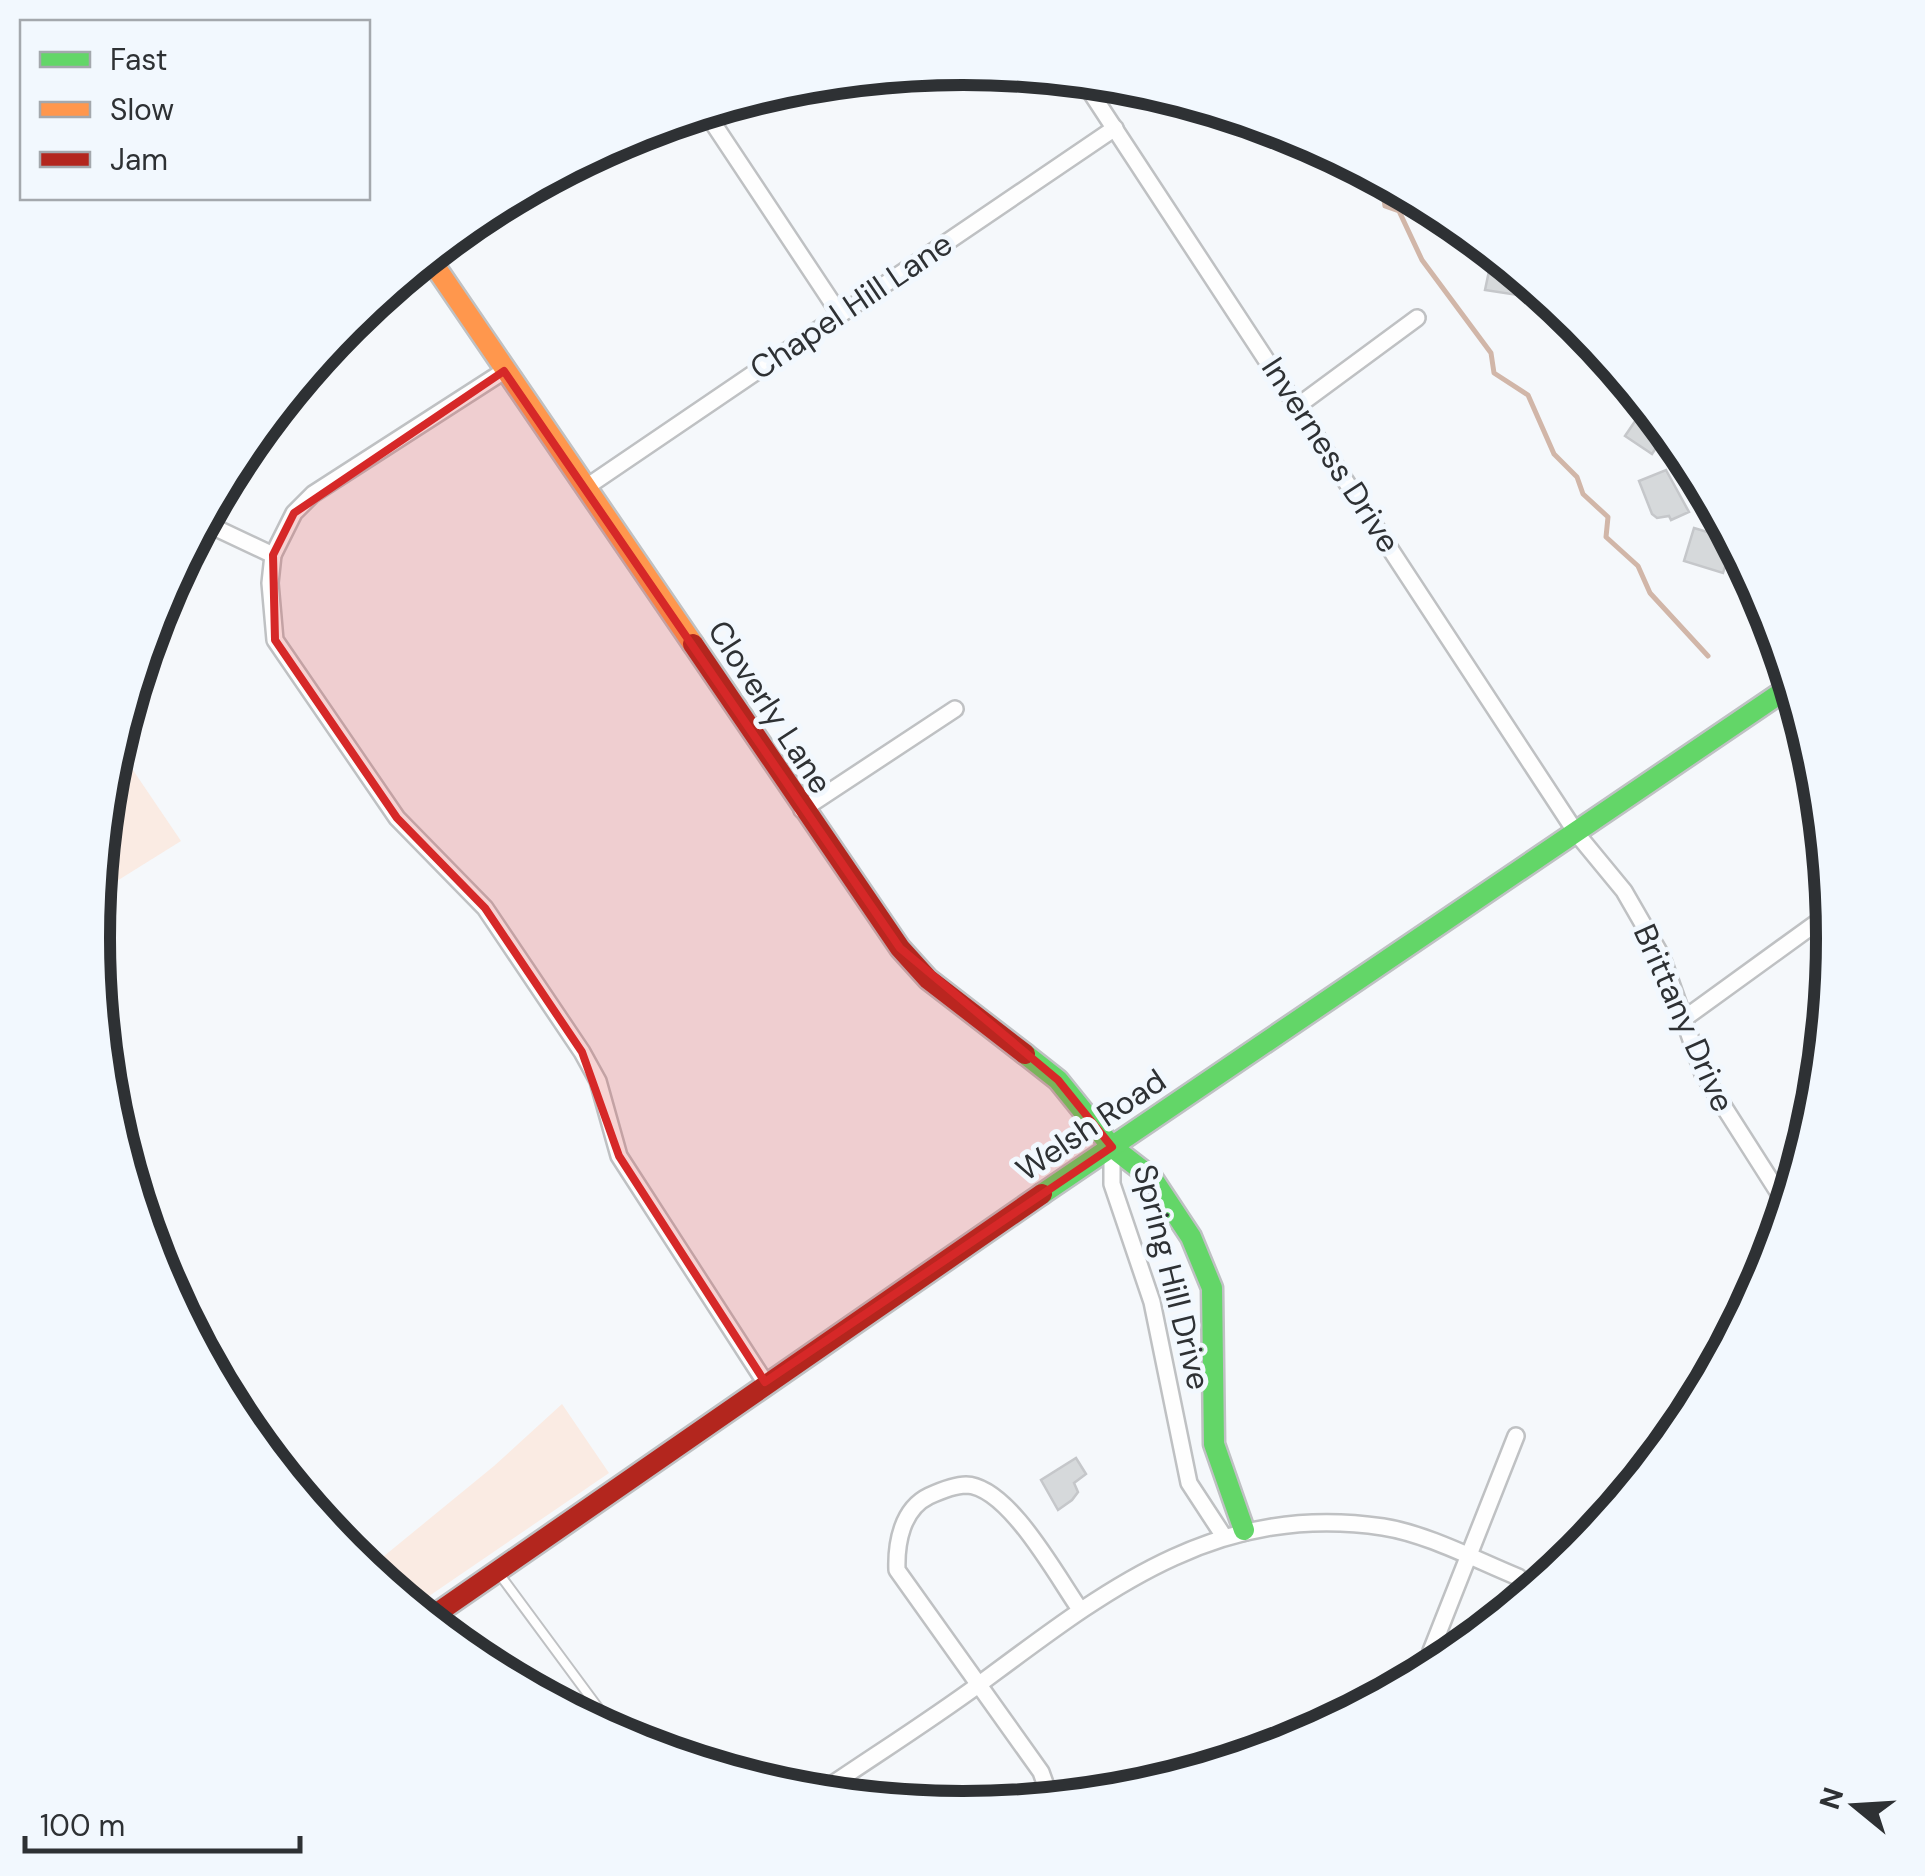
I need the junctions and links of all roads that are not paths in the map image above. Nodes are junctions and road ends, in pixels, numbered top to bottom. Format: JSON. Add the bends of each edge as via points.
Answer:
{"nodes":[{"id":1,"x":1093,"y":95,"type":"edge"},
{"id":2,"x":712,"y":123,"type":"edge"},
{"id":3,"x":1116,"y":128,"type":"junction"},
{"id":4,"x":436,"y":267,"type":"edge"},
{"id":5,"x":839,"y":313,"type":"junction"},
{"id":6,"x":1417,"y":318,"type":"dead end"},
{"id":7,"x":504,"y":370,"type":"junction"},
{"id":8,"x":1299,"y":405,"type":"junction"},
{"id":9,"x":588,"y":486,"type":"junction"},
{"id":10,"x":215,"y":528,"type":"edge"},
{"id":11,"x":273,"y":555,"type":"junction"},
{"id":12,"x":1779,"y":694,"type":"edge"},
{"id":13,"x":955,"y":709,"type":"dead end"},
{"id":14,"x":802,"y":810,"type":"junction"},
{"id":15,"x":1577,"y":834,"type":"junction"},
{"id":16,"x":1815,"y":923,"type":"edge"},
{"id":17,"x":1684,"y":1018,"type":"junction"},
{"id":18,"x":1112,"y":1147,"type":"junction"},
{"id":19,"x":1776,"y":1191,"type":"edge"},
{"id":20,"x":765,"y":1382,"type":"junction"},
{"id":21,"x":1516,"y":1436,"type":"dead end"},
{"id":22,"x":1244,"y":1530,"type":"junction"},
{"id":23,"x":1223,"y":1535,"type":"junction"},
{"id":24,"x":1466,"y":1556,"type":"junction"},
{"id":25,"x":497,"y":1572,"type":"junction"},
{"id":26,"x":1521,"y":1582,"type":"edge"},
{"id":27,"x":1079,"y":1608,"type":"junction"},
{"id":28,"x":439,"y":1612,"type":"edge"},
{"id":29,"x":1432,"y":1650,"type":"edge"},
{"id":30,"x":978,"y":1686,"type":"junction"},
{"id":31,"x":599,"y":1709,"type":"dead end"},
{"id":32,"x":836,"y":1782,"type":"edge"},
{"id":33,"x":1046,"y":1786,"type":"edge"}],
"edges":[{"from":1,"to":3,"type":"street","name":"Inverness Drive"},
{"from":2,"to":5,"type":"street"},
{"from":3,"to":5,"type":"street","name":"Chapel Hill Lane"},
{"from":3,"to":8,"type":"street","name":"Inverness Drive"},
{"from":4,"to":7,"type":"main road","name":"Cloverly Lane"},
{"from":5,"to":9,"type":"street","name":"Chapel Hill Lane"},
{"from":6,"to":8,"type":"street"},
{"from":7,"to":9,"type":"main road","name":"Cloverly Lane"},
{"from":7,"to":11,"type":"street","via":[[313,494]]},
{"from":8,"to":15,"type":"street","name":"Inverness Drive"},
{"from":9,"to":14,"type":"main road","name":"Cloverly Lane"},
{"from":10,"to":11,"type":"street"},
{"from":11,"to":20,"type":"street","via":[[276,640],[397,818],[484,908],[553,1008],[598,1081],[619,1156]]},
{"from":12,"to":15,"type":"main road","name":"Welsh Road"},
{"from":13,"to":14,"type":"street"},
{"from":14,"to":18,"type":"main road","name":"Cloverly Lane","via":[[919,969],[1058,1080]]},
{"from":15,"to":17,"type":"street","name":"Brittany Drive","via":[[1624,891],[1662,957]]},
{"from":15,"to":18,"type":"main road","name":"Welsh Road"},
{"from":16,"to":17,"type":"street"},
{"from":17,"to":19,"type":"street","name":"Brittany Drive","via":[[1703,1074]]},
{"from":18,"to":20,"type":"main road","name":"Welsh Road"},
{"from":18,"to":22,"type":"main road","name":"Spring Hill Drive","via":[[1152,1178],[1191,1238],[1212,1288],[1214,1444]]},
{"from":18,"to":23,"type":"street","name":"Spring Hill Drive","via":[[1112,1184],[1152,1302],[1189,1483]]},
{"from":20,"to":25,"type":"main road","name":"Welsh Road"},
{"from":21,"to":24,"type":"street"},
{"from":22,"to":23,"type":"street"},
{"from":22,"to":24,"type":"street","via":[[1295,1522],[1385,1527]]},
{"from":23,"to":27,"type":"street"},
{"from":24,"to":26,"type":"street"},
{"from":24,"to":29,"type":"street"},
{"from":25,"to":28,"type":"main road","name":"Welsh Road"},
{"from":25,"to":31,"type":"lane"},
{"from":27,"to":30,"type":"street"},
{"from":27,"to":30,"type":"street","via":[[1007,1505],[969,1484],[919,1501],[900,1534],[897,1570]]},
{"from":30,"to":32,"type":"street"},
{"from":30,"to":33,"type":"street"}]}
